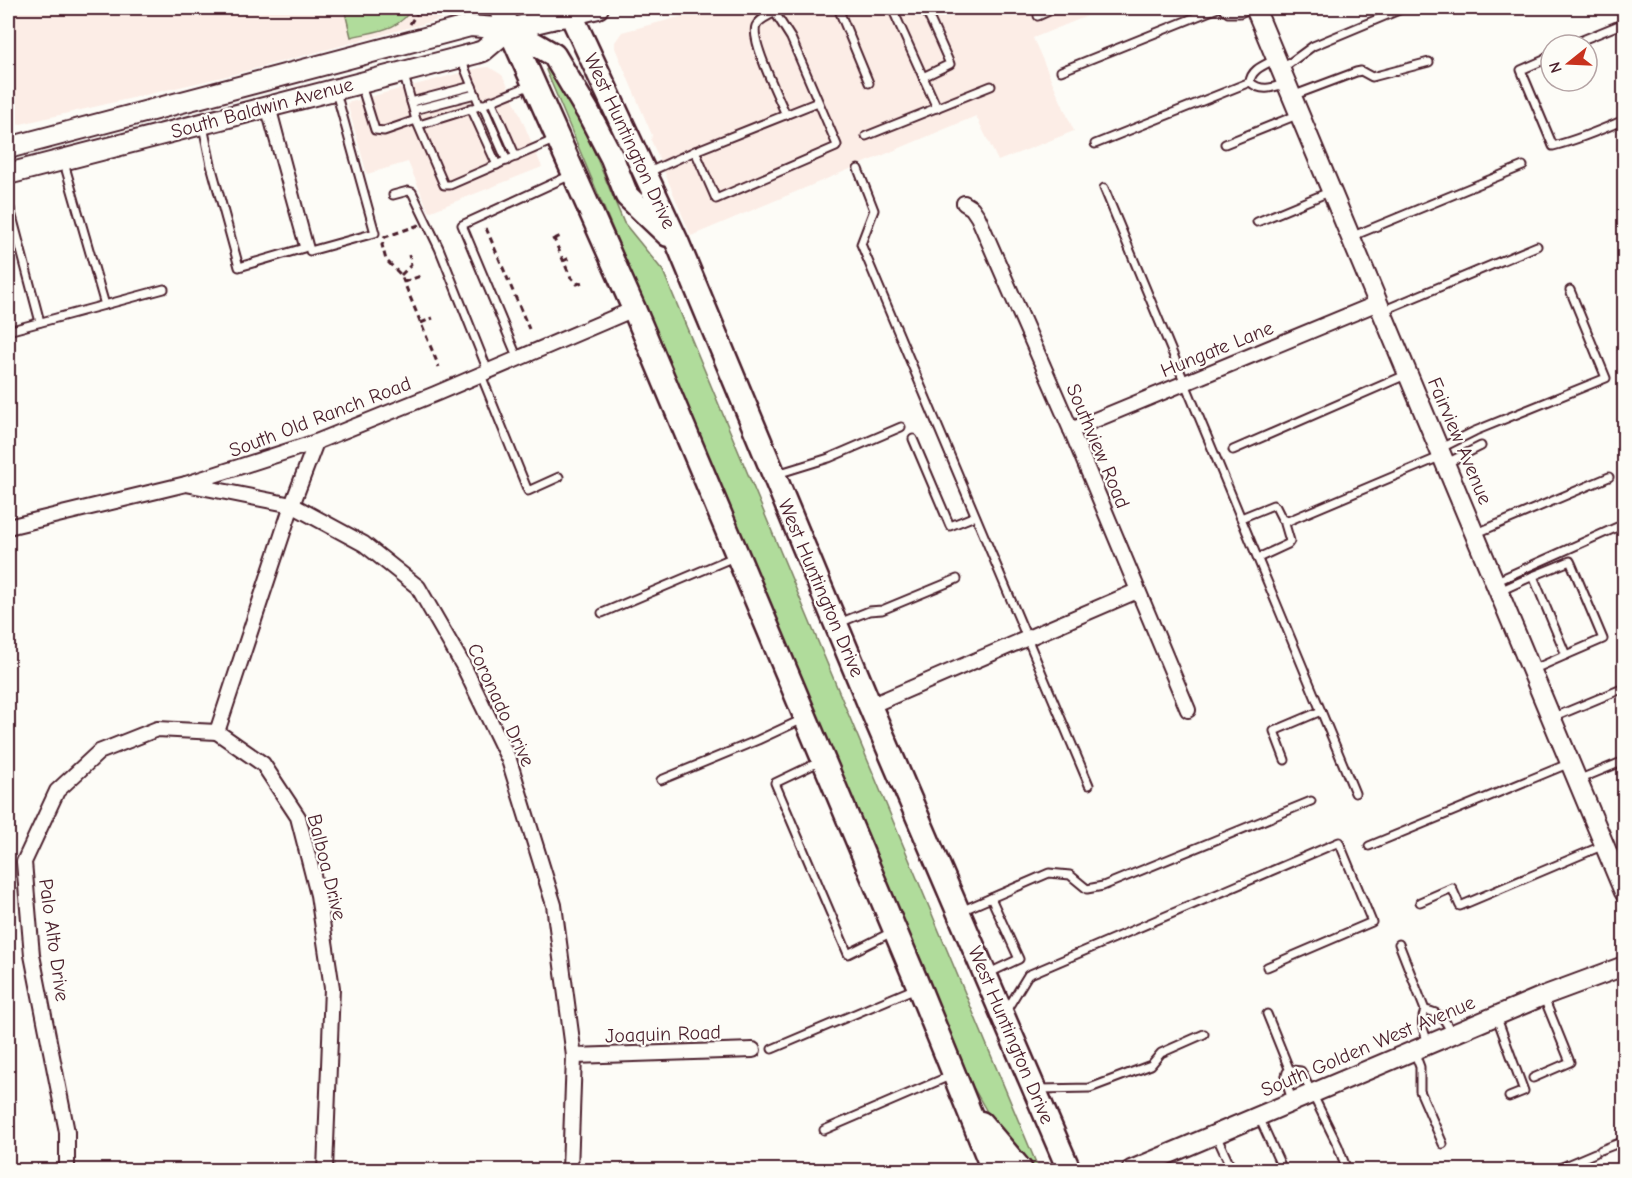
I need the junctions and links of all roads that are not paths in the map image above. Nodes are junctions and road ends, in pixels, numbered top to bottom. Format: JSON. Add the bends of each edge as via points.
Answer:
{"nodes":[{"id":1,"x":500,"y":8,"type":"edge"},
{"id":2,"x":598,"y":8,"type":"edge"},
{"id":3,"x":838,"y":8,"type":"edge"},
{"id":4,"x":892,"y":8,"type":"edge"},
{"id":5,"x":925,"y":8,"type":"edge"},
{"id":6,"x":1056,"y":8,"type":"edge"},
{"id":7,"x":1220,"y":8,"type":"edge"},
{"id":8,"x":1254,"y":8,"type":"edge"},
{"id":9,"x":1404,"y":8,"type":"edge"},
{"id":10,"x":566,"y":10,"type":"edge"},
{"id":11,"x":773,"y":10,"type":"edge"},
{"id":12,"x":1038,"y":15,"type":"dead end"},
{"id":13,"x":1624,"y":23,"type":"edge"},
{"id":14,"x":509,"y":29,"type":"junction"},
{"id":15,"x":1599,"y":33,"type":"edge"},
{"id":16,"x":460,"y":57,"type":"junction"},
{"id":17,"x":1430,"y":62,"type":"dead end"},
{"id":18,"x":1539,"y":62,"type":"edge"},
{"id":19,"x":1061,"y":71,"type":"dead end"},
{"id":20,"x":403,"y":72,"type":"junction"},
{"id":21,"x":923,"y":77,"type":"junction"},
{"id":22,"x":1284,"y":77,"type":"junction"},
{"id":23,"x":1250,"y":82,"type":"junction"},
{"id":24,"x":360,"y":83,"type":"junction"},
{"id":25,"x":869,"y":83,"type":"dead end"},
{"id":26,"x":534,"y":84,"type":"junction"},
{"id":27,"x":472,"y":86,"type":"junction"},
{"id":28,"x":991,"y":86,"type":"dead end"},
{"id":29,"x":335,"y":89,"type":"junction"},
{"id":30,"x":475,"y":93,"type":"junction"},
{"id":31,"x":491,"y":100,"type":"junction"},
{"id":32,"x":411,"y":102,"type":"junction"},
{"id":33,"x":818,"y":102,"type":"junction"},
{"id":34,"x":481,"y":105,"type":"junction"},
{"id":35,"x":268,"y":106,"type":"junction"},
{"id":36,"x":471,"y":108,"type":"junction"},
{"id":37,"x":937,"y":108,"type":"junction"},
{"id":38,"x":414,"y":110,"type":"junction"},
{"id":39,"x":786,"y":114,"type":"junction"},
{"id":40,"x":1299,"y":114,"type":"junction"},
{"id":41,"x":1624,"y":120,"type":"edge"},
{"id":42,"x":418,"y":122,"type":"junction"},
{"id":43,"x":203,"y":123,"type":"junction"},
{"id":44,"x":866,"y":136,"type":"dead end"},
{"id":45,"x":558,"y":138,"type":"junction"},
{"id":46,"x":1095,"y":144,"type":"dead end"},
{"id":47,"x":1225,"y":144,"type":"dead end"},
{"id":48,"x":8,"y":148,"type":"edge"},
{"id":49,"x":695,"y":151,"type":"junction"},
{"id":50,"x":516,"y":157,"type":"junction"},
{"id":51,"x":64,"y":159,"type":"junction"},
{"id":52,"x":507,"y":161,"type":"junction"},
{"id":53,"x":497,"y":165,"type":"junction"},
{"id":54,"x":1523,"y":166,"type":"dead end"},
{"id":55,"x":858,"y":169,"type":"dead end"},
{"id":56,"x":8,"y":174,"type":"edge"},
{"id":57,"x":574,"y":174,"type":"junction"},
{"id":58,"x":645,"y":174,"type":"junction"},
{"id":59,"x":1104,"y":188,"type":"dead end"},
{"id":60,"x":1331,"y":191,"type":"junction"},
{"id":61,"x":393,"y":195,"type":"dead end"},
{"id":62,"x":8,"y":201,"type":"edge"},
{"id":63,"x":964,"y":203,"type":"dead end"},
{"id":64,"x":1257,"y":222,"type":"dead end"},
{"id":65,"x":1351,"y":237,"type":"junction"},
{"id":66,"x":678,"y":244,"type":"junction"},
{"id":67,"x":1537,"y":246,"type":"dead end"},
{"id":68,"x":164,"y":290,"type":"dead end"},
{"id":69,"x":1570,"y":291,"type":"dead end"},
{"id":70,"x":105,"y":305,"type":"junction"},
{"id":71,"x":1380,"y":307,"type":"junction"},
{"id":72,"x":634,"y":309,"type":"junction"},
{"id":73,"x":40,"y":322,"type":"junction"},
{"id":74,"x":8,"y":331,"type":"edge"},
{"id":75,"x":518,"y":359,"type":"junction"},
{"id":76,"x":484,"y":373,"type":"junction"},
{"id":77,"x":1408,"y":374,"type":"junction"},
{"id":78,"x":1185,"y":383,"type":"junction"},
{"id":79,"x":901,"y":427,"type":"dead end"},
{"id":80,"x":1071,"y":430,"type":"junction"},
{"id":81,"x":912,"y":439,"type":"dead end"},
{"id":82,"x":316,"y":442,"type":"junction"},
{"id":83,"x":1481,"y":446,"type":"dead end"},
{"id":84,"x":1233,"y":450,"type":"dead end"},
{"id":85,"x":1442,"y":457,"type":"junction"},
{"id":86,"x":774,"y":475,"type":"junction"},
{"id":87,"x":559,"y":477,"type":"dead end"},
{"id":88,"x":1609,"y":477,"type":"dead end"},
{"id":89,"x":186,"y":484,"type":"junction"},
{"id":90,"x":292,"y":505,"type":"junction"},
{"id":91,"x":975,"y":516,"type":"junction"},
{"id":92,"x":1241,"y":518,"type":"junction"},
{"id":93,"x":1288,"y":521,"type":"junction"},
{"id":94,"x":1624,"y":524,"type":"edge"},
{"id":95,"x":8,"y":527,"type":"edge"},
{"id":96,"x":1474,"y":534,"type":"junction"},
{"id":97,"x":736,"y":556,"type":"junction"},
{"id":98,"x":1258,"y":558,"type":"junction"},
{"id":99,"x":1533,"y":576,"type":"junction"},
{"id":100,"x":957,"y":579,"type":"dead end"},
{"id":101,"x":1496,"y":587,"type":"junction"},
{"id":102,"x":1137,"y":591,"type":"junction"},
{"id":103,"x":602,"y":613,"type":"dead end"},
{"id":104,"x":836,"y":624,"type":"junction"},
{"id":105,"x":1027,"y":639,"type":"junction"},
{"id":106,"x":1566,"y":655,"type":"junction"},
{"id":107,"x":1532,"y":670,"type":"junction"},
{"id":108,"x":1624,"y":688,"type":"edge"},
{"id":109,"x":870,"y":706,"type":"junction"},
{"id":110,"x":1188,"y":710,"type":"dead end"},
{"id":111,"x":1321,"y":711,"type":"junction"},
{"id":112,"x":805,"y":718,"type":"junction"},
{"id":113,"x":1552,"y":718,"type":"junction"},
{"id":114,"x":217,"y":732,"type":"junction"},
{"id":115,"x":823,"y":760,"type":"junction"},
{"id":116,"x":1285,"y":760,"type":"dead end"},
{"id":117,"x":1624,"y":760,"type":"edge"},
{"id":118,"x":1570,"y":763,"type":"junction"},
{"id":119,"x":661,"y":780,"type":"dead end"},
{"id":120,"x":1577,"y":780,"type":"junction"},
{"id":121,"x":1089,"y":785,"type":"dead end"},
{"id":122,"x":1355,"y":793,"type":"dead end"},
{"id":123,"x":1311,"y":801,"type":"dead end"},
{"id":124,"x":1604,"y":845,"type":"junction"},
{"id":125,"x":1370,"y":846,"type":"dead end"},
{"id":126,"x":1624,"y":892,"type":"edge"},
{"id":127,"x":991,"y":898,"type":"junction"},
{"id":128,"x":1420,"y":902,"type":"dead end"},
{"id":129,"x":958,"y":912,"type":"junction"},
{"id":130,"x":895,"y":930,"type":"junction"},
{"id":131,"x":1400,"y":944,"type":"dead end"},
{"id":132,"x":1624,"y":966,"type":"edge"},
{"id":133,"x":1267,"y":967,"type":"dead end"},
{"id":134,"x":985,"y":975,"type":"junction"},
{"id":135,"x":919,"y":987,"type":"junction"},
{"id":136,"x":1543,"y":996,"type":"junction"},
{"id":137,"x":1425,"y":1010,"type":"junction"},
{"id":138,"x":1268,"y":1014,"type":"dead end"},
{"id":139,"x":1003,"y":1016,"type":"junction"},
{"id":140,"x":1496,"y":1016,"type":"junction"},
{"id":141,"x":1204,"y":1034,"type":"dead end"},
{"id":142,"x":1452,"y":1034,"type":"junction"},
{"id":143,"x":1422,"y":1047,"type":"junction"},
{"id":144,"x":772,"y":1049,"type":"dead end"},
{"id":145,"x":753,"y":1050,"type":"dead end"},
{"id":146,"x":574,"y":1056,"type":"junction"},
{"id":147,"x":1290,"y":1071,"type":"junction"},
{"id":148,"x":954,"y":1074,"type":"junction"},
{"id":149,"x":1533,"y":1078,"type":"dead end"},
{"id":150,"x":1034,"y":1089,"type":"junction"},
{"id":151,"x":1313,"y":1094,"type":"junction"},
{"id":152,"x":1509,"y":1097,"type":"dead end"},
{"id":153,"x":1293,"y":1102,"type":"junction"},
{"id":154,"x":969,"y":1108,"type":"junction"},
{"id":155,"x":1259,"y":1117,"type":"junction"},
{"id":156,"x":824,"y":1130,"type":"dead end"},
{"id":157,"x":1216,"y":1135,"type":"junction"},
{"id":158,"x":1624,"y":1141,"type":"edge"},
{"id":159,"x":1443,"y":1144,"type":"dead end"},
{"id":160,"x":67,"y":1170,"type":"edge"},
{"id":161,"x":325,"y":1170,"type":"edge"},
{"id":162,"x":570,"y":1170,"type":"edge"},
{"id":163,"x":993,"y":1170,"type":"edge"},
{"id":164,"x":1021,"y":1170,"type":"edge"},
{"id":165,"x":1069,"y":1170,"type":"edge"},
{"id":166,"x":1131,"y":1170,"type":"edge"},
{"id":167,"x":1233,"y":1170,"type":"edge"},
{"id":168,"x":1282,"y":1170,"type":"edge"},
{"id":169,"x":1347,"y":1170,"type":"edge"},
{"id":170,"x":1555,"y":1170,"type":"edge"}],
"edges":[{"from":1,"to":14,"type":"main road"},
{"from":2,"to":10,"type":"main road","name":"South Baldwin Avenue"},
{"from":3,"to":25,"type":"lane"},
{"from":4,"to":21,"type":"lane"},
{"from":5,"to":21,"type":"lane","via":[[950,64]]},
{"from":6,"to":12,"type":"lane"},
{"from":7,"to":8,"type":"lane","via":[[1235,14]]},
{"from":7,"to":19,"type":"lane"},
{"from":8,"to":22,"type":"street","name":"Fairview Avenue"},
{"from":9,"to":22,"type":"lane","via":[[1313,46]]},
{"from":10,"to":14,"type":"main road","name":"South Baldwin Avenue"},
{"from":10,"to":58,"type":"main road","name":"West Huntington Drive"},
{"from":11,"to":33,"type":"lane","via":[[791,38]]},
{"from":11,"to":39,"type":"lane","via":[[756,26],[756,41]]},
{"from":13,"to":15,"type":"lane"},
{"from":14,"to":16,"type":"main road","name":"South Baldwin Avenue","via":[[483,51]]},
{"from":14,"to":26,"type":"main road"},
{"from":14,"to":48,"type":"main road","name":"South Baldwin Avenue","via":[[470,26]]},
{"from":14,"to":66,"type":"main road","via":[[554,55],[612,158],[627,195]]},
{"from":16,"to":20,"type":"main road","name":"South Baldwin Avenue"},
{"from":16,"to":27,"type":"lane"},
{"from":17,"to":22,"type":"lane","via":[[1372,77],[1361,71]]},
{"from":18,"to":41,"type":"lane","via":[[1521,70],[1553,146]]},
{"from":20,"to":24,"type":"main road","name":"South Baldwin Avenue"},
{"from":20,"to":32,"type":"lane"},
{"from":21,"to":37,"type":"lane"},
{"from":22,"to":23,"type":"lane","via":[[1268,89]]},
{"from":22,"to":23,"type":"lane","via":[[1257,70]]},
{"from":22,"to":40,"type":"street","name":"Fairview Avenue"},
{"from":23,"to":46,"type":"lane"},
{"from":24,"to":29,"type":"main road","name":"South Baldwin Avenue"},
{"from":24,"to":42,"type":"lane","via":[[375,130]]},
{"from":26,"to":31,"type":"lane"},
{"from":26,"to":45,"type":"main road"},
{"from":27,"to":30,"type":"lane"},
{"from":27,"to":32,"type":"lane"},
{"from":28,"to":37,"type":"lane"},
{"from":29,"to":35,"type":"main road","name":"South Baldwin Avenue"},
{"from":29,"to":35,"type":"lane","via":[[375,233],[310,251]]},
{"from":30,"to":34,"type":"lane"},
{"from":30,"to":38,"type":"lane"},
{"from":31,"to":34,"type":"lane"},
{"from":31,"to":50,"type":"lane"},
{"from":32,"to":38,"type":"lane"},
{"from":33,"to":39,"type":"lane"},
{"from":33,"to":49,"type":"lane","via":[[836,147],[718,198]]},
{"from":34,"to":36,"type":"lane"},
{"from":34,"to":52,"type":"lane"},
{"from":35,"to":43,"type":"main road","name":"South Baldwin Avenue"},
{"from":35,"to":43,"type":"lane","via":[[303,248],[239,267]]},
{"from":36,"to":42,"type":"lane"},
{"from":36,"to":53,"type":"lane"},
{"from":37,"to":44,"type":"lane"},
{"from":38,"to":42,"type":"lane"},
{"from":39,"to":49,"type":"lane"},
{"from":40,"to":47,"type":"lane"},
{"from":40,"to":60,"type":"street","name":"Fairview Avenue"},
{"from":42,"to":53,"type":"lane","via":[[444,185]]},
{"from":43,"to":51,"type":"main road","name":"South Baldwin Avenue"},
{"from":45,"to":50,"type":"lane"},
{"from":45,"to":57,"type":"main road"},
{"from":49,"to":58,"type":"lane"},
{"from":50,"to":52,"type":"lane"},
{"from":51,"to":56,"type":"main road","name":"South Baldwin Avenue"},
{"from":51,"to":70,"type":"lane"},
{"from":52,"to":53,"type":"lane"},
{"from":54,"to":65,"type":"lane"},
{"from":55,"to":91,"type":"lane","via":[[874,210],[861,244]]},
{"from":57,"to":72,"type":"main road"},
{"from":57,"to":75,"type":"lane","via":[[462,225]]},
{"from":58,"to":66,"type":"main road","name":"West Huntington Drive"},
{"from":59,"to":78,"type":"lane"},
{"from":60,"to":64,"type":"lane"},
{"from":60,"to":65,"type":"street","name":"Fairview Avenue"},
{"from":61,"to":76,"type":"lane","via":[[412,192],[439,248]]},
{"from":62,"to":73,"type":"lane"},
{"from":63,"to":80,"type":"street","name":"Southview Road","via":[[978,217]]},
{"from":65,"to":71,"type":"street","name":"Fairview Avenue"},
{"from":66,"to":86,"type":"main road","name":"West Huntington Drive"},
{"from":67,"to":71,"type":"lane"},
{"from":68,"to":70,"type":"lane"},
{"from":69,"to":85,"type":"lane","via":[[1606,378],[1475,431]]},
{"from":70,"to":73,"type":"lane"},
{"from":71,"to":77,"type":"street","name":"Fairview Avenue"},
{"from":71,"to":78,"type":"street","name":"Hungate Lane"},
{"from":72,"to":75,"type":"street","name":"South Old Ranch Road"},
{"from":72,"to":97,"type":"main road"},
{"from":73,"to":74,"type":"lane"},
{"from":75,"to":76,"type":"street","name":"South Old Ranch Road"},
{"from":76,"to":82,"type":"street","name":"South Old Ranch Road"},
{"from":76,"to":87,"type":"lane","via":[[528,491]]},
{"from":77,"to":84,"type":"lane"},
{"from":77,"to":85,"type":"street","name":"Fairview Avenue"},
{"from":78,"to":80,"type":"street","name":"Hungate Lane"},
{"from":78,"to":92,"type":"lane"},
{"from":79,"to":86,"type":"lane","via":[[829,458]]},
{"from":80,"to":102,"type":"street","name":"Southview Road"},
{"from":81,"to":91,"type":"lane","via":[[950,526]]},
{"from":82,"to":89,"type":"street","name":"South Old Ranch Road"},
{"from":82,"to":90,"type":"street"},
{"from":83,"to":85,"type":"lane"},
{"from":85,"to":93,"type":"lane"},
{"from":85,"to":96,"type":"street","name":"Fairview Avenue"},
{"from":86,"to":104,"type":"main road","name":"West Huntington Drive"},
{"from":88,"to":96,"type":"lane"},
{"from":89,"to":90,"type":"street","name":"Coronado Drive"},
{"from":89,"to":95,"type":"street","name":"South Old Ranch Road"},
{"from":90,"to":114,"type":"street"},
{"from":90,"to":146,"type":"street","name":"Coronado Drive","via":[[364,544],[418,587],[464,667],[509,760],[554,904]]},
{"from":91,"to":105,"type":"lane"},
{"from":92,"to":93,"type":"lane","via":[[1273,505],[1282,519]]},
{"from":92,"to":98,"type":"lane"},
{"from":93,"to":98,"type":"lane","via":[[1288,544]]},
{"from":94,"to":101,"type":"lane"},
{"from":96,"to":101,"type":"street","name":"Fairview Avenue"},
{"from":97,"to":103,"type":"lane"},
{"from":97,"to":112,"type":"main road"},
{"from":98,"to":111,"type":"lane"},
{"from":99,"to":101,"type":"lane"},
{"from":99,"to":106,"type":"lane"},
{"from":99,"to":106,"type":"lane","via":[[1570,561],[1603,639]]},
{"from":100,"to":104,"type":"lane"},
{"from":101,"to":107,"type":"street","name":"Fairview Avenue"},
{"from":102,"to":105,"type":"street"},
{"from":102,"to":110,"type":"street","name":"Southview Road"},
{"from":104,"to":109,"type":"main road","name":"West Huntington Drive"},
{"from":105,"to":109,"type":"street"},
{"from":105,"to":121,"type":"lane"},
{"from":106,"to":107,"type":"lane"},
{"from":107,"to":113,"type":"street","name":"Fairview Avenue"},
{"from":108,"to":113,"type":"lane"},
{"from":109,"to":129,"type":"main road","name":"West Huntington Drive"},
{"from":111,"to":116,"type":"lane","via":[[1274,731]]},
{"from":111,"to":122,"type":"lane"},
{"from":112,"to":115,"type":"main road"},
{"from":112,"to":119,"type":"lane"},
{"from":113,"to":118,"type":"street","name":"Fairview Avenue"},
{"from":114,"to":160,"type":"street","name":"Palo Alto Drive","via":[[158,729],[99,752],[57,791],[24,862],[32,955],[67,1132]]},
{"from":114,"to":161,"type":"street","name":"Balboa Drive","via":[[263,764],[298,817],[318,895],[332,988]]},
{"from":115,"to":130,"type":"main road"},
{"from":115,"to":130,"type":"lane","via":[[775,783],[848,954]]},
{"from":117,"to":120,"type":"lane"},
{"from":118,"to":120,"type":"street","name":"Fairview Avenue"},
{"from":118,"to":125,"type":"lane"},
{"from":120,"to":124,"type":"street","name":"Fairview Avenue"},
{"from":123,"to":127,"type":"lane","via":[[1103,886],[1087,889],[1070,875],[1049,873]]},
{"from":124,"to":126,"type":"street","name":"Fairview Avenue"},
{"from":124,"to":128,"type":"lane","via":[[1460,906],[1452,888]]},
{"from":127,"to":129,"type":"lane"},
{"from":127,"to":134,"type":"lane","via":[[1019,959]]},
{"from":129,"to":134,"type":"main road","name":"West Huntington Drive"},
{"from":130,"to":135,"type":"main road"},
{"from":131,"to":137,"type":"lane"},
{"from":132,"to":136,"type":"street","name":"South Golden West Avenue"},
{"from":133,"to":139,"type":"lane","via":[[1372,922],[1339,842],[1028,975]]},
{"from":134,"to":139,"type":"main road","name":"West Huntington Drive"},
{"from":135,"to":144,"type":"lane"},
{"from":135,"to":148,"type":"main road"},
{"from":136,"to":140,"type":"street","name":"South Golden West Avenue"},
{"from":136,"to":149,"type":"lane","via":[[1570,1063]]},
{"from":137,"to":142,"type":"lane","via":[[1444,1018]]},
{"from":137,"to":143,"type":"lane"},
{"from":138,"to":147,"type":"lane"},
{"from":139,"to":150,"type":"main road","name":"West Huntington Drive"},
{"from":140,"to":142,"type":"street","name":"South Golden West Avenue"},
{"from":140,"to":152,"type":"lane","via":[[1524,1091]]},
{"from":141,"to":150,"type":"lane","via":[[1161,1053],[1151,1065],[1090,1088]]},
{"from":142,"to":143,"type":"street","name":"South Golden West Avenue"},
{"from":143,"to":151,"type":"street","name":"South Golden West Avenue"},
{"from":143,"to":159,"type":"lane","via":[[1420,1091]]},
{"from":145,"to":146,"type":"street","name":"Joaquin Road"},
{"from":146,"to":162,"type":"street","name":"Coronado Drive"},
{"from":147,"to":151,"type":"lane","via":[[1301,1071]]},
{"from":147,"to":153,"type":"lane","via":[[1285,1079]]},
{"from":148,"to":154,"type":"main road"},
{"from":148,"to":156,"type":"lane"},
{"from":150,"to":165,"type":"main road","name":"West Huntington Drive"},
{"from":151,"to":153,"type":"street","name":"South Golden West Avenue"},
{"from":151,"to":169,"type":"lane"},
{"from":153,"to":155,"type":"street","name":"South Golden West Avenue"},
{"from":154,"to":163,"type":"main road"},
{"from":154,"to":164,"type":"main road"},
{"from":155,"to":157,"type":"street","name":"South Golden West Avenue"},
{"from":155,"to":168,"type":"lane"},
{"from":157,"to":166,"type":"street","name":"South Golden West Avenue"},
{"from":157,"to":167,"type":"lane"},
{"from":158,"to":170,"type":"lane"}]}
